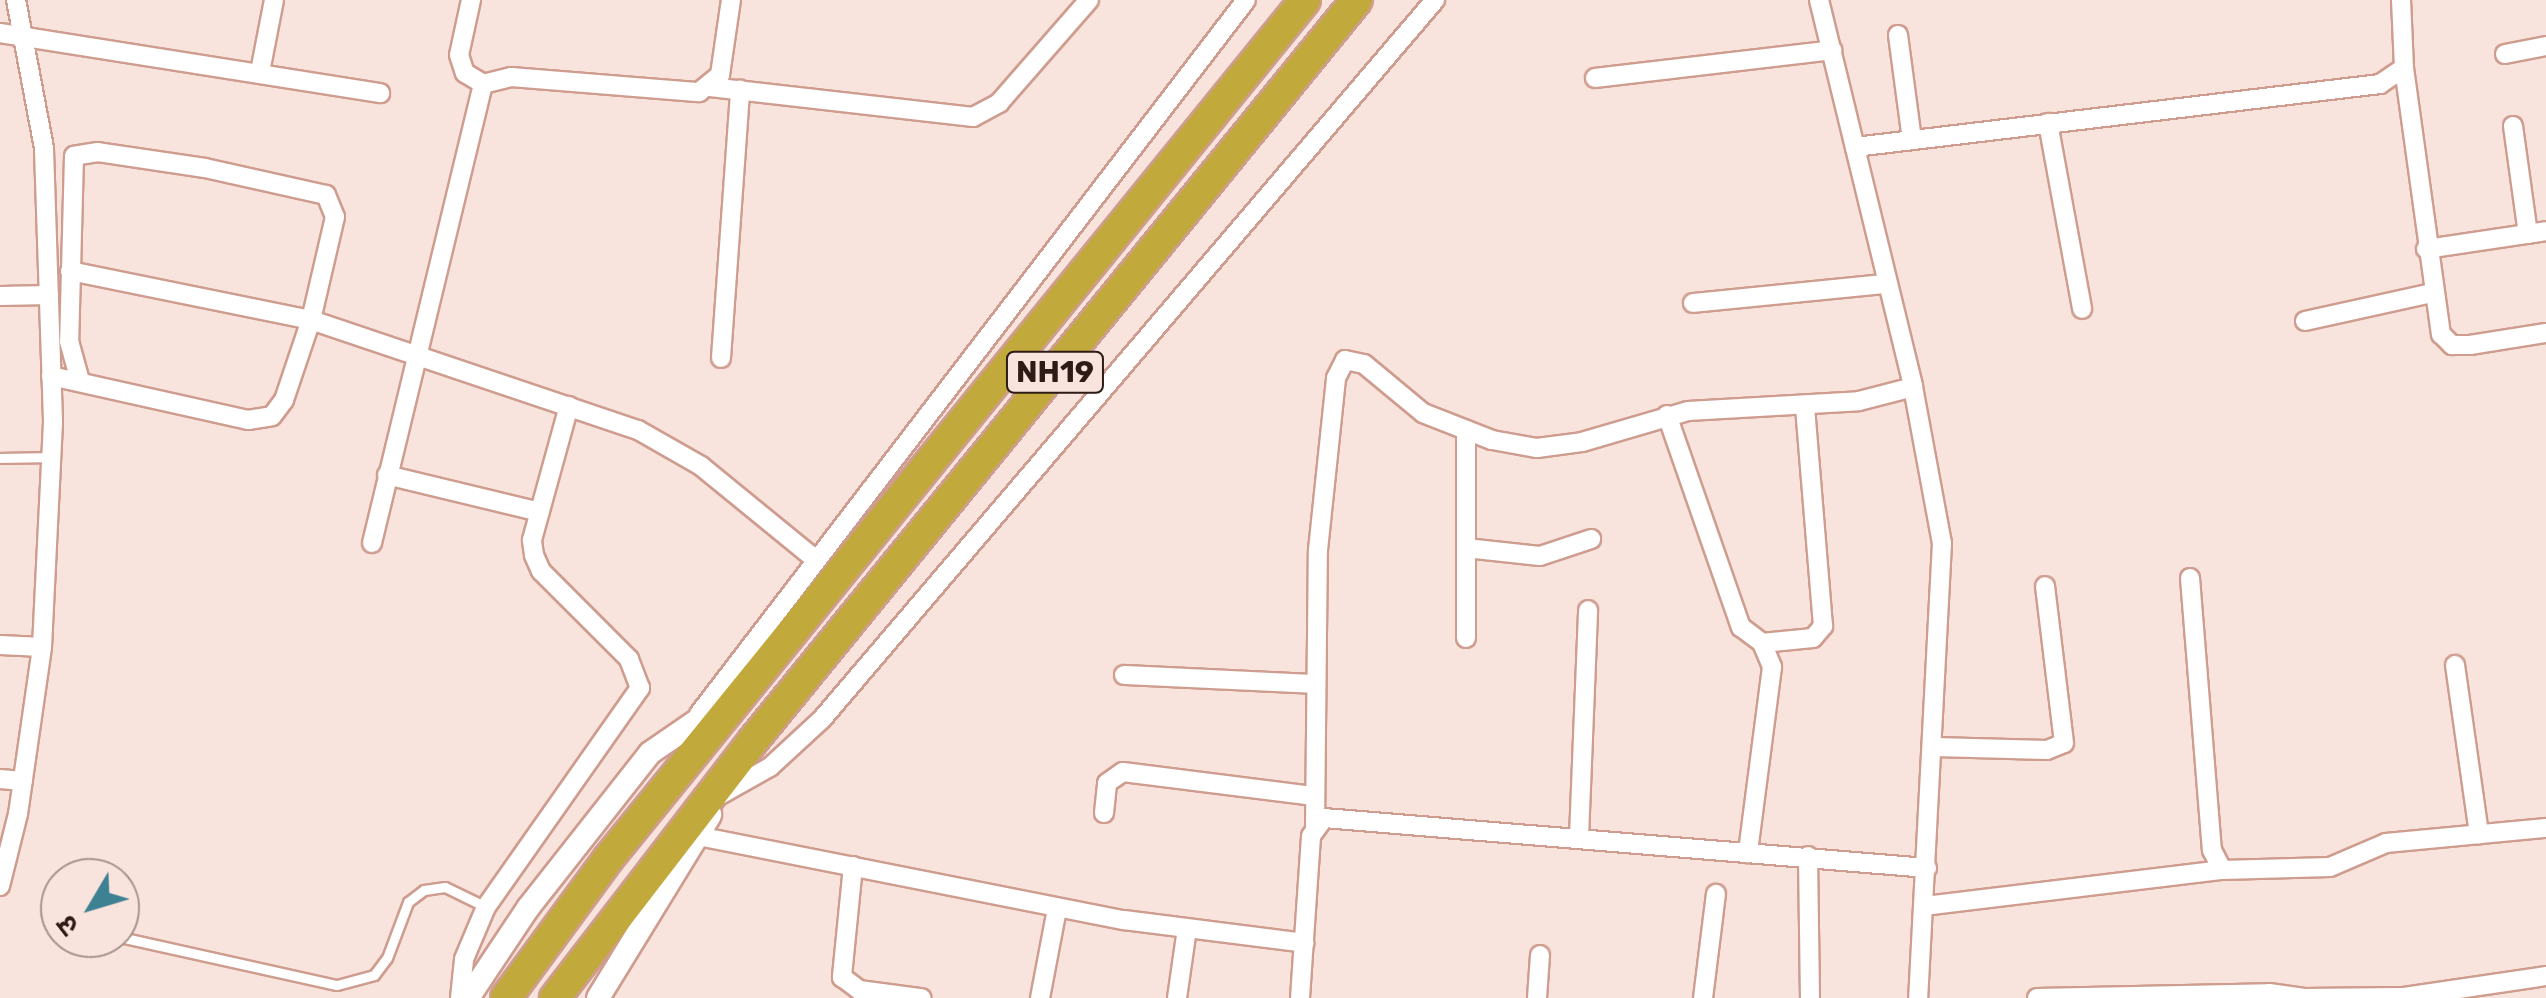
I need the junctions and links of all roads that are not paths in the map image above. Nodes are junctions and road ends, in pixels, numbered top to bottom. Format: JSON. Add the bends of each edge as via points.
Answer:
{"nodes":[{"id":1,"x":16,"y":0,"type":"edge"},
{"id":2,"x":274,"y":0,"type":"edge"},
{"id":3,"x":470,"y":0,"type":"edge"},
{"id":4,"x":731,"y":0,"type":"edge"},
{"id":5,"x":1088,"y":0,"type":"edge"},
{"id":6,"x":1246,"y":0,"type":"edge"},
{"id":7,"x":1304,"y":0,"type":"edge"},
{"id":8,"x":1358,"y":0,"type":"edge"},
{"id":9,"x":1436,"y":0,"type":"edge"},
{"id":10,"x":1819,"y":0,"type":"edge"},
{"id":11,"x":2401,"y":0,"type":"edge"},
{"id":12,"x":0,"y":32,"type":"edge"},
{"id":13,"x":32,"y":35,"type":"junction"},
{"id":14,"x":1898,"y":36,"type":"dead end"},
{"id":15,"x":2546,"y":46,"type":"edge"},
{"id":16,"x":1832,"y":50,"type":"junction"},
{"id":17,"x":2505,"y":54,"type":"dead end"},
{"id":18,"x":2404,"y":68,"type":"junction"},
{"id":19,"x":260,"y":72,"type":"junction"},
{"id":20,"x":1594,"y":78,"type":"dead end"},
{"id":21,"x":483,"y":84,"type":"junction"},
{"id":22,"x":710,"y":86,"type":"junction"},
{"id":23,"x":740,"y":90,"type":"junction"},
{"id":24,"x":380,"y":93,"type":"dead end"},
{"id":25,"x":2048,"y":123,"type":"junction"},
{"id":26,"x":2514,"y":126,"type":"dead end"},
{"id":27,"x":1912,"y":140,"type":"junction"},
{"id":28,"x":1855,"y":147,"type":"junction"},
{"id":29,"x":2537,"y":233,"type":"edge"},
{"id":30,"x":2426,"y":249,"type":"junction"},
{"id":31,"x":70,"y":271,"type":"junction"},
{"id":32,"x":1885,"y":284,"type":"junction"},
{"id":33,"x":2432,"y":292,"type":"junction"},
{"id":34,"x":0,"y":296,"type":"edge"},
{"id":35,"x":49,"y":296,"type":"junction"},
{"id":36,"x":1693,"y":302,"type":"dead end"},
{"id":37,"x":2082,"y":310,"type":"dead end"},
{"id":38,"x":311,"y":320,"type":"junction"},
{"id":39,"x":2305,"y":321,"type":"dead end"},
{"id":40,"x":2546,"y":332,"type":"edge"},
{"id":41,"x":413,"y":354,"type":"junction"},
{"id":42,"x":721,"y":358,"type":"dead end"},
{"id":43,"x":65,"y":378,"type":"junction"},
{"id":44,"x":1913,"y":386,"type":"junction"},
{"id":45,"x":1805,"y":405,"type":"junction"},
{"id":46,"x":568,"y":406,"type":"junction"},
{"id":47,"x":1667,"y":415,"type":"junction"},
{"id":48,"x":1466,"y":430,"type":"junction"},
{"id":49,"x":51,"y":457,"type":"junction"},
{"id":50,"x":0,"y":458,"type":"edge"},
{"id":51,"x":387,"y":475,"type":"junction"},
{"id":52,"x":540,"y":512,"type":"junction"},
{"id":53,"x":1591,"y":539,"type":"dead end"},
{"id":54,"x":372,"y":543,"type":"dead end"},
{"id":55,"x":1466,"y":548,"type":"junction"},
{"id":56,"x":815,"y":559,"type":"junction"},
{"id":57,"x":2190,"y":578,"type":"dead end"},
{"id":58,"x":2045,"y":586,"type":"dead end"},
{"id":59,"x":1588,"y":610,"type":"dead end"},
{"id":60,"x":1466,"y":638,"type":"dead end"},
{"id":61,"x":1762,"y":643,"type":"junction"},
{"id":62,"x":0,"y":644,"type":"edge"},
{"id":63,"x":42,"y":647,"type":"junction"},
{"id":64,"x":2455,"y":664,"type":"dead end"},
{"id":65,"x":1124,"y":676,"type":"dead end"},
{"id":66,"x":754,"y":683,"type":"junction"},
{"id":67,"x":1314,"y":684,"type":"junction"},
{"id":68,"x":696,"y":720,"type":"junction"},
{"id":69,"x":752,"y":742,"type":"junction"},
{"id":70,"x":1935,"y":747,"type":"junction"},
{"id":71,"x":0,"y":779,"type":"edge"},
{"id":72,"x":23,"y":781,"type":"junction"},
{"id":73,"x":722,"y":794,"type":"junction"},
{"id":74,"x":1314,"y":796,"type":"junction"},
{"id":75,"x":1104,"y":813,"type":"dead end"},
{"id":76,"x":1315,"y":826,"type":"junction"},
{"id":77,"x":2546,"y":828,"type":"edge"},
{"id":78,"x":2479,"y":834,"type":"junction"},
{"id":79,"x":698,"y":836,"type":"junction"},
{"id":80,"x":1579,"y":837,"type":"junction"},
{"id":81,"x":1748,"y":853,"type":"junction"},
{"id":82,"x":1808,"y":856,"type":"junction"},
{"id":83,"x":853,"y":866,"type":"junction"},
{"id":84,"x":1926,"y":868,"type":"junction"},
{"id":85,"x":2222,"y":870,"type":"junction"},
{"id":86,"x":0,"y":886,"type":"edge"},
{"id":87,"x":1716,"y":894,"type":"dead end"},
{"id":88,"x":1924,"y":906,"type":"junction"},
{"id":89,"x":486,"y":907,"type":"junction"},
{"id":90,"x":1057,"y":908,"type":"junction"},
{"id":91,"x":1187,"y":930,"type":"junction"},
{"id":92,"x":140,"y":942,"type":"edge"},
{"id":93,"x":1304,"y":943,"type":"junction"},
{"id":94,"x":1540,"y":955,"type":"dead end"},
{"id":95,"x":2546,"y":976,"type":"edge"},
{"id":96,"x":2511,"y":990,"type":"edge"},
{"id":97,"x":2066,"y":996,"type":"edge"},
{"id":98,"x":464,"y":998,"type":"edge"},
{"id":99,"x":506,"y":998,"type":"edge"},
{"id":100,"x":556,"y":998,"type":"edge"},
{"id":101,"x":598,"y":998,"type":"edge"},
{"id":102,"x":921,"y":998,"type":"edge"},
{"id":103,"x":1040,"y":998,"type":"edge"},
{"id":104,"x":1177,"y":998,"type":"edge"},
{"id":105,"x":1300,"y":998,"type":"edge"},
{"id":106,"x":1536,"y":998,"type":"edge"},
{"id":107,"x":1703,"y":998,"type":"edge"},
{"id":108,"x":1810,"y":998,"type":"edge"},
{"id":109,"x":1918,"y":998,"type":"edge"},
{"id":110,"x":2038,"y":998,"type":"edge"},
{"id":111,"x":2303,"y":998,"type":"edge"}],
"edges":[{"from":1,"to":13,"type":"street"},
{"from":2,"to":19,"type":"street"},
{"from":3,"to":21,"type":"street","via":[[459,55],[466,73]]},
{"from":4,"to":22,"type":"street","via":[[720,76]]},
{"from":5,"to":23,"type":"street","via":[[987,114],[954,117]]},
{"from":6,"to":56,"type":"street"},
{"from":7,"to":66,"type":"highway","number":"NH19"},
{"from":8,"to":69,"type":"highway","number":"NH19"},
{"from":9,"to":73,"type":"street","via":[[822,719],[770,768]]},
{"from":10,"to":16,"type":"street"},
{"from":11,"to":18,"type":"street"},
{"from":12,"to":13,"type":"street"},
{"from":13,"to":19,"type":"street"},
{"from":13,"to":35,"type":"street"},
{"from":14,"to":27,"type":"street"},
{"from":15,"to":17,"type":"street"},
{"from":16,"to":20,"type":"street"},
{"from":16,"to":28,"type":"street"},
{"from":18,"to":25,"type":"street","via":[[2380,84]]},
{"from":18,"to":30,"type":"street"},
{"from":19,"to":24,"type":"street"},
{"from":21,"to":22,"type":"street","via":[[495,77],[686,94]]},
{"from":21,"to":41,"type":"street"},
{"from":22,"to":23,"type":"street"},
{"from":23,"to":42,"type":"street"},
{"from":25,"to":27,"type":"street"},
{"from":25,"to":37,"type":"street"},
{"from":26,"to":29,"type":"street"},
{"from":27,"to":28,"type":"street"},
{"from":28,"to":32,"type":"street"},
{"from":29,"to":30,"type":"street"},
{"from":30,"to":33,"type":"street"},
{"from":31,"to":38,"type":"street"},
{"from":31,"to":38,"type":"street","via":[[74,156],[98,152],[205,168],[326,196],[335,217]]},
{"from":31,"to":43,"type":"street"},
{"from":32,"to":36,"type":"street"},
{"from":32,"to":44,"type":"street"},
{"from":33,"to":39,"type":"street"},
{"from":33,"to":40,"type":"street","via":[[2435,320],[2452,345]]},
{"from":34,"to":35,"type":"street"},
{"from":35,"to":43,"type":"street"},
{"from":38,"to":41,"type":"street"},
{"from":38,"to":43,"type":"street","via":[[280,410],[259,420]]},
{"from":41,"to":46,"type":"street"},
{"from":41,"to":51,"type":"street"},
{"from":43,"to":49,"type":"street"},
{"from":44,"to":45,"type":"street","via":[[1876,398]]},
{"from":44,"to":70,"type":"street","via":[[1942,542]]},
{"from":45,"to":47,"type":"street"},
{"from":45,"to":61,"type":"street","via":[[1823,626],[1813,638]]},
{"from":46,"to":52,"type":"street"},
{"from":46,"to":56,"type":"street","via":[[683,454]]},
{"from":47,"to":48,"type":"street","via":[[1561,447],[1516,446]]},
{"from":47,"to":61,"type":"street","via":[[1736,616]]},
{"from":48,"to":55,"type":"street"},
{"from":48,"to":67,"type":"street","via":[[1405,403],[1354,359],[1339,368],[1318,550]]},
{"from":49,"to":50,"type":"lane"},
{"from":49,"to":63,"type":"street"},
{"from":51,"to":52,"type":"street"},
{"from":51,"to":54,"type":"street"},
{"from":52,"to":89,"type":"street","via":[[532,540],[541,571],[629,659],[640,688]]},
{"from":53,"to":55,"type":"street","via":[[1540,556]]},
{"from":55,"to":60,"type":"street"},
{"from":56,"to":68,"type":"street"},
{"from":57,"to":85,"type":"street","via":[[2212,850]]},
{"from":58,"to":70,"type":"street","via":[[2064,744],[2047,750]]},
{"from":59,"to":80,"type":"street"},
{"from":61,"to":81,"type":"street","via":[[1772,667]]},
{"from":62,"to":63,"type":"street"},
{"from":63,"to":72,"type":"street"},
{"from":64,"to":78,"type":"street"},
{"from":65,"to":67,"type":"street"},
{"from":66,"to":68,"type":"main road"},
{"from":66,"to":99,"type":"highway","number":"NH19","via":[[608,859]]},
{"from":67,"to":74,"type":"street"},
{"from":68,"to":98,"type":"main road","via":[[650,753]]},
{"from":69,"to":73,"type":"main road"},
{"from":69,"to":100,"type":"highway","number":"NH19"},
{"from":70,"to":84,"type":"street"},
{"from":71,"to":72,"type":"street"},
{"from":72,"to":86,"type":"street"},
{"from":73,"to":79,"type":"main road"},
{"from":74,"to":75,"type":"street","via":[[1123,772],[1107,783]]},
{"from":74,"to":76,"type":"street"},
{"from":76,"to":80,"type":"street","via":[[1333,817]]},
{"from":76,"to":93,"type":"street"},
{"from":77,"to":78,"type":"street"},
{"from":78,"to":85,"type":"street","via":[[2386,843],[2330,867]]},
{"from":79,"to":83,"type":"street"},
{"from":79,"to":101,"type":"main road"},
{"from":80,"to":81,"type":"street"},
{"from":81,"to":82,"type":"street"},
{"from":82,"to":84,"type":"street"},
{"from":82,"to":108,"type":"street"},
{"from":83,"to":90,"type":"street"},
{"from":83,"to":102,"type":"street","via":[[842,977],[859,990]]},
{"from":84,"to":88,"type":"street"},
{"from":85,"to":88,"type":"street"},
{"from":87,"to":107,"type":"street"},
{"from":88,"to":109,"type":"street"},
{"from":89,"to":92,"type":"lane","via":[[446,887],[424,890],[408,902],[374,975],[338,984]]},
{"from":89,"to":98,"type":"street","via":[[464,959]]},
{"from":90,"to":91,"type":"street"},
{"from":90,"to":103,"type":"street"},
{"from":91,"to":93,"type":"street"},
{"from":91,"to":104,"type":"street"},
{"from":93,"to":105,"type":"street"},
{"from":94,"to":106,"type":"street"},
{"from":95,"to":96,"type":"street"},
{"from":96,"to":111,"type":"street"},
{"from":97,"to":110,"type":"street"},
{"from":97,"to":111,"type":"street"}]}
